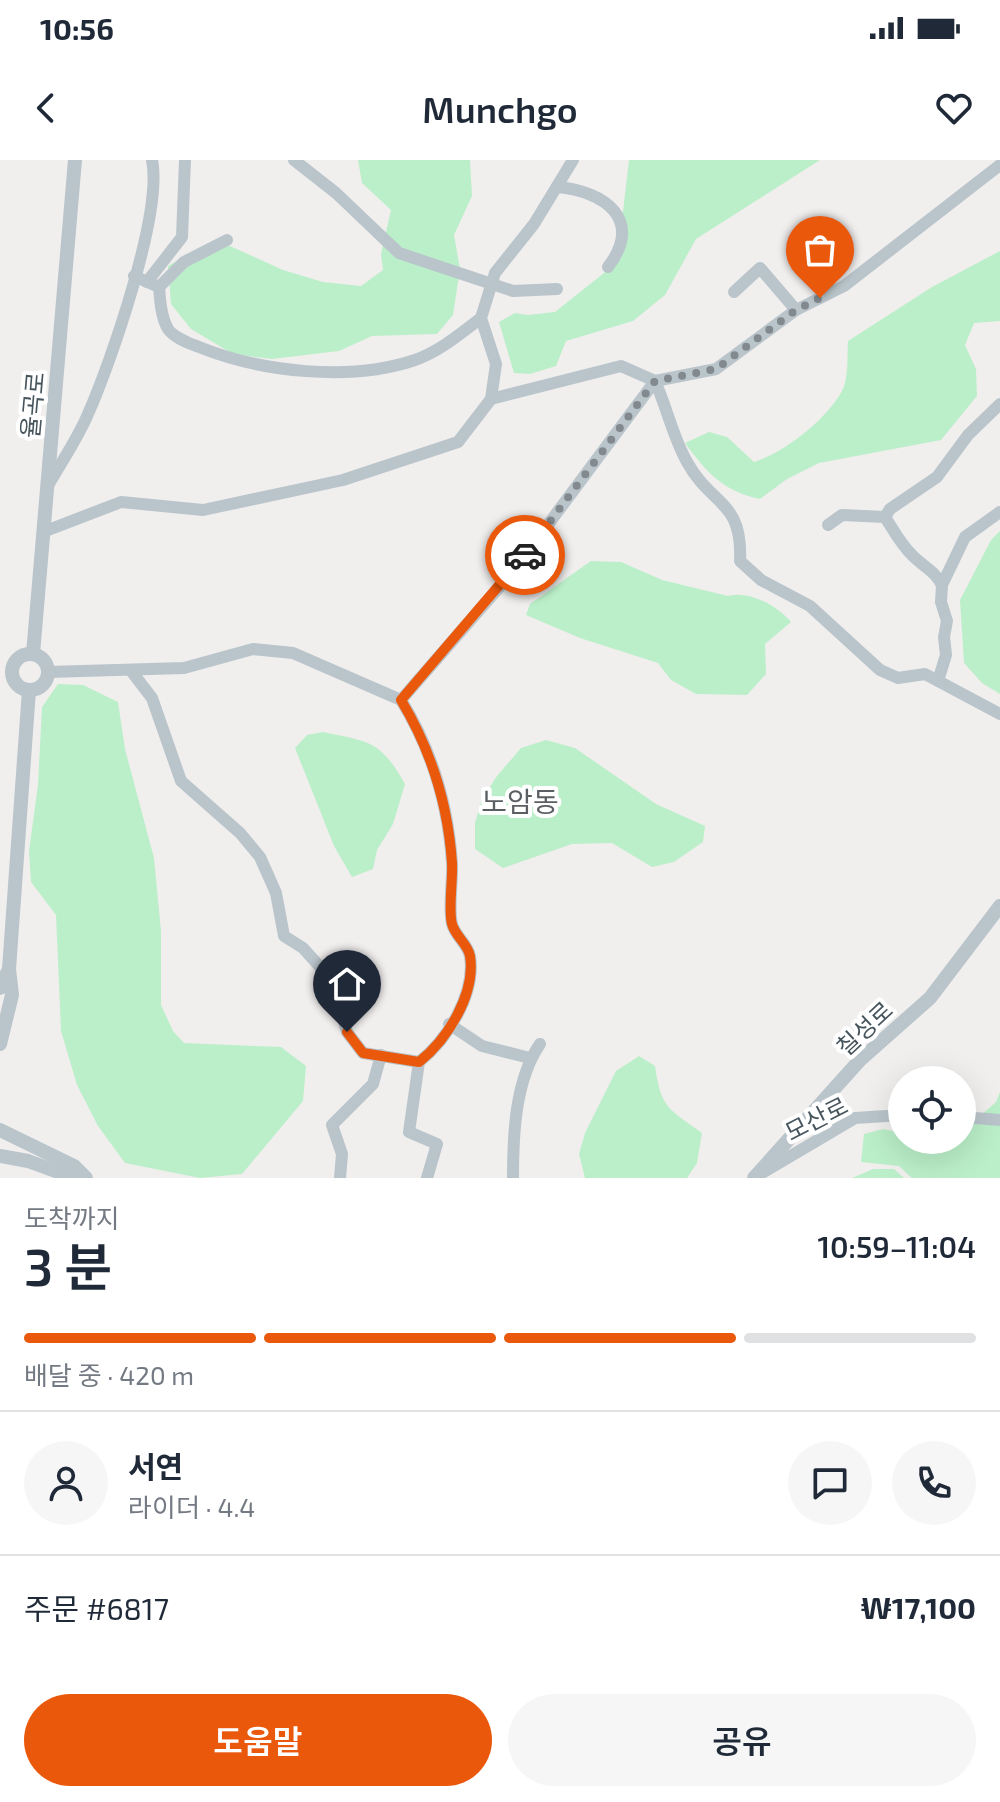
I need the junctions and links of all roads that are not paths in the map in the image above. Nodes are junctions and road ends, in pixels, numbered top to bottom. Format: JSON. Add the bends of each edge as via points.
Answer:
{"nodes":[{"id":1,"x":75,"y":160,"type":"edge"},
{"id":2,"x":152,"y":160,"type":"edge"},
{"id":3,"x":185,"y":160,"type":"edge"},
{"id":4,"x":294,"y":160,"type":"edge"},
{"id":5,"x":573,"y":160,"type":"edge"},
{"id":6,"x":1000,"y":165,"type":"edge"},
{"id":7,"x":557,"y":187,"type":"junction"},
{"id":8,"x":227,"y":240,"type":"dead end"},
{"id":9,"x":608,"y":267,"type":"dead end"},
{"id":10,"x":134,"y":276,"type":"junction"},
{"id":11,"x":492,"y":282,"type":"junction"},
{"id":12,"x":153,"y":285,"type":"junction"},
{"id":13,"x":557,"y":289,"type":"dead end"},
{"id":14,"x":734,"y":292,"type":"dead end"},
{"id":15,"x":796,"y":310,"type":"junction"},
{"id":16,"x":481,"y":318,"type":"junction"},
{"id":17,"x":655,"y":381,"type":"junction"},
{"id":18,"x":491,"y":399,"type":"junction"},
{"id":19,"x":1000,"y":404,"type":"edge"},
{"id":20,"x":47,"y":487,"type":"junction"},
{"id":21,"x":1000,"y":512,"type":"edge"},
{"id":22,"x":885,"y":517,"type":"junction"},
{"id":23,"x":828,"y":525,"type":"dead end"},
{"id":24,"x":43,"y":532,"type":"junction"},
{"id":25,"x":942,"y":585,"type":"junction"},
{"id":26,"x":33,"y":654,"type":"junction"},
{"id":27,"x":6,"y":670,"type":"edge"},
{"id":28,"x":48,"y":672,"type":"junction"},
{"id":29,"x":132,"y":672,"type":"junction"},
{"id":30,"x":938,"y":681,"type":"junction"},
{"id":31,"x":29,"y":690,"type":"junction"},
{"id":32,"x":401,"y":700,"type":"junction"},
{"id":33,"x":1000,"y":714,"type":"edge"},
{"id":34,"x":1000,"y":906,"type":"edge"},
{"id":35,"x":9,"y":969,"type":"junction"},
{"id":36,"x":0,"y":988,"type":"edge"},
{"id":37,"x":449,"y":1024,"type":"junction"},
{"id":38,"x":0,"y":1044,"type":"edge"},
{"id":39,"x":540,"y":1044,"type":"dead end"},
{"id":40,"x":381,"y":1055,"type":"junction"},
{"id":41,"x":530,"y":1058,"type":"junction"},
{"id":42,"x":419,"y":1062,"type":"junction"},
{"id":43,"x":888,"y":1116,"type":"edge"},
{"id":44,"x":976,"y":1118,"type":"edge"},
{"id":45,"x":1000,"y":1120,"type":"edge"},
{"id":46,"x":0,"y":1130,"type":"edge"},
{"id":47,"x":0,"y":1156,"type":"edge"},
{"id":48,"x":755,"y":1177,"type":"edge"},
{"id":49,"x":75,"y":1178,"type":"edge"},
{"id":50,"x":86,"y":1178,"type":"edge"},
{"id":51,"x":340,"y":1178,"type":"edge"},
{"id":52,"x":427,"y":1178,"type":"edge"},
{"id":53,"x":513,"y":1178,"type":"edge"}],
"edges":[{"from":1,"to":20,"type":"street","name":"율곡로"},
{"from":2,"to":10,"type":"street","via":[[148,230]]},
{"from":3,"to":12,"type":"street","via":[[182,237]]},
{"from":4,"to":11,"type":"street","via":[[399,253]]},
{"from":5,"to":7,"type":"street"},
{"from":6,"to":15,"type":"street","via":[[844,286]]},
{"from":7,"to":9,"type":"street","via":[[600,199],[619,217],[624,231],[620,252]]},
{"from":7,"to":11,"type":"street"},
{"from":8,"to":12,"type":"street"},
{"from":10,"to":12,"type":"street"},
{"from":10,"to":20,"type":"street","via":[[88,415]]},
{"from":11,"to":13,"type":"street","via":[[513,291]]},
{"from":11,"to":16,"type":"street"},
{"from":12,"to":16,"type":"street","via":[[175,336],[211,352],[294,371],[414,360],[445,346]]},
{"from":14,"to":15,"type":"street","via":[[760,268]]},
{"from":15,"to":17,"type":"street","via":[[716,369]]},
{"from":16,"to":18,"type":"street","via":[[496,364]]},
{"from":17,"to":18,"type":"street","via":[[621,366]]},
{"from":17,"to":30,"type":"street","via":[[689,465],[735,520],[741,536],[740,561],[761,580],[810,606],[880,670],[898,678],[925,674]]},
{"from":17,"to":32,"type":"street","via":[[515,569]]},
{"from":18,"to":24,"type":"street","via":[[458,442],[343,480],[203,510],[121,502]]},
{"from":19,"to":22,"type":"street","via":[[937,477]]},
{"from":20,"to":24,"type":"street","name":"율곡로"},
{"from":21,"to":25,"type":"street","via":[[965,537]]},
{"from":22,"to":23,"type":"street","via":[[842,515]]},
{"from":22,"to":25,"type":"street","via":[[899,541],[937,574]]},
{"from":24,"to":26,"type":"street","name":"율곡로"},
{"from":25,"to":30,"type":"street","via":[[946,655]]},
{"from":26,"to":27,"type":"street","via":[[21,656]]},
{"from":26,"to":28,"type":"street","via":[[43,659]]},
{"from":27,"to":31,"type":"street","via":[[18,686]]},
{"from":28,"to":29,"type":"street"},
{"from":28,"to":31,"type":"street","via":[[41,687]]},
{"from":29,"to":32,"type":"street","via":[[184,668],[253,649],[293,653]]},
{"from":29,"to":40,"type":"street","via":[[152,698],[181,781],[260,857],[276,893],[284,936],[331,979],[347,1032],[363,1053]]},
{"from":30,"to":33,"type":"street"},
{"from":31,"to":35,"type":"street"},
{"from":32,"to":37,"type":"street","via":[[437,774],[452,864],[452,926],[470,953],[467,996]]},
{"from":34,"to":48,"type":"street","name":"칠성로","via":[[930,998],[860,1060]]},
{"from":35,"to":36,"type":"street"},
{"from":35,"to":38,"type":"street","via":[[12,995]]},
{"from":37,"to":41,"type":"street","via":[[482,1046]]},
{"from":37,"to":42,"type":"street","via":[[440,1046]]},
{"from":39,"to":41,"type":"street"},
{"from":40,"to":42,"type":"street"},
{"from":40,"to":51,"type":"street","via":[[373,1084],[332,1125],[342,1154]]},
{"from":41,"to":53,"type":"street","via":[[513,1141]]},
{"from":42,"to":52,"type":"street","via":[[409,1132],[437,1144]]},
{"from":43,"to":48,"type":"street","name":"모산로","via":[[855,1118]]},
{"from":44,"to":45,"type":"street"},
{"from":46,"to":50,"type":"street","via":[[74,1166]]},
{"from":47,"to":49,"type":"street"}]}
